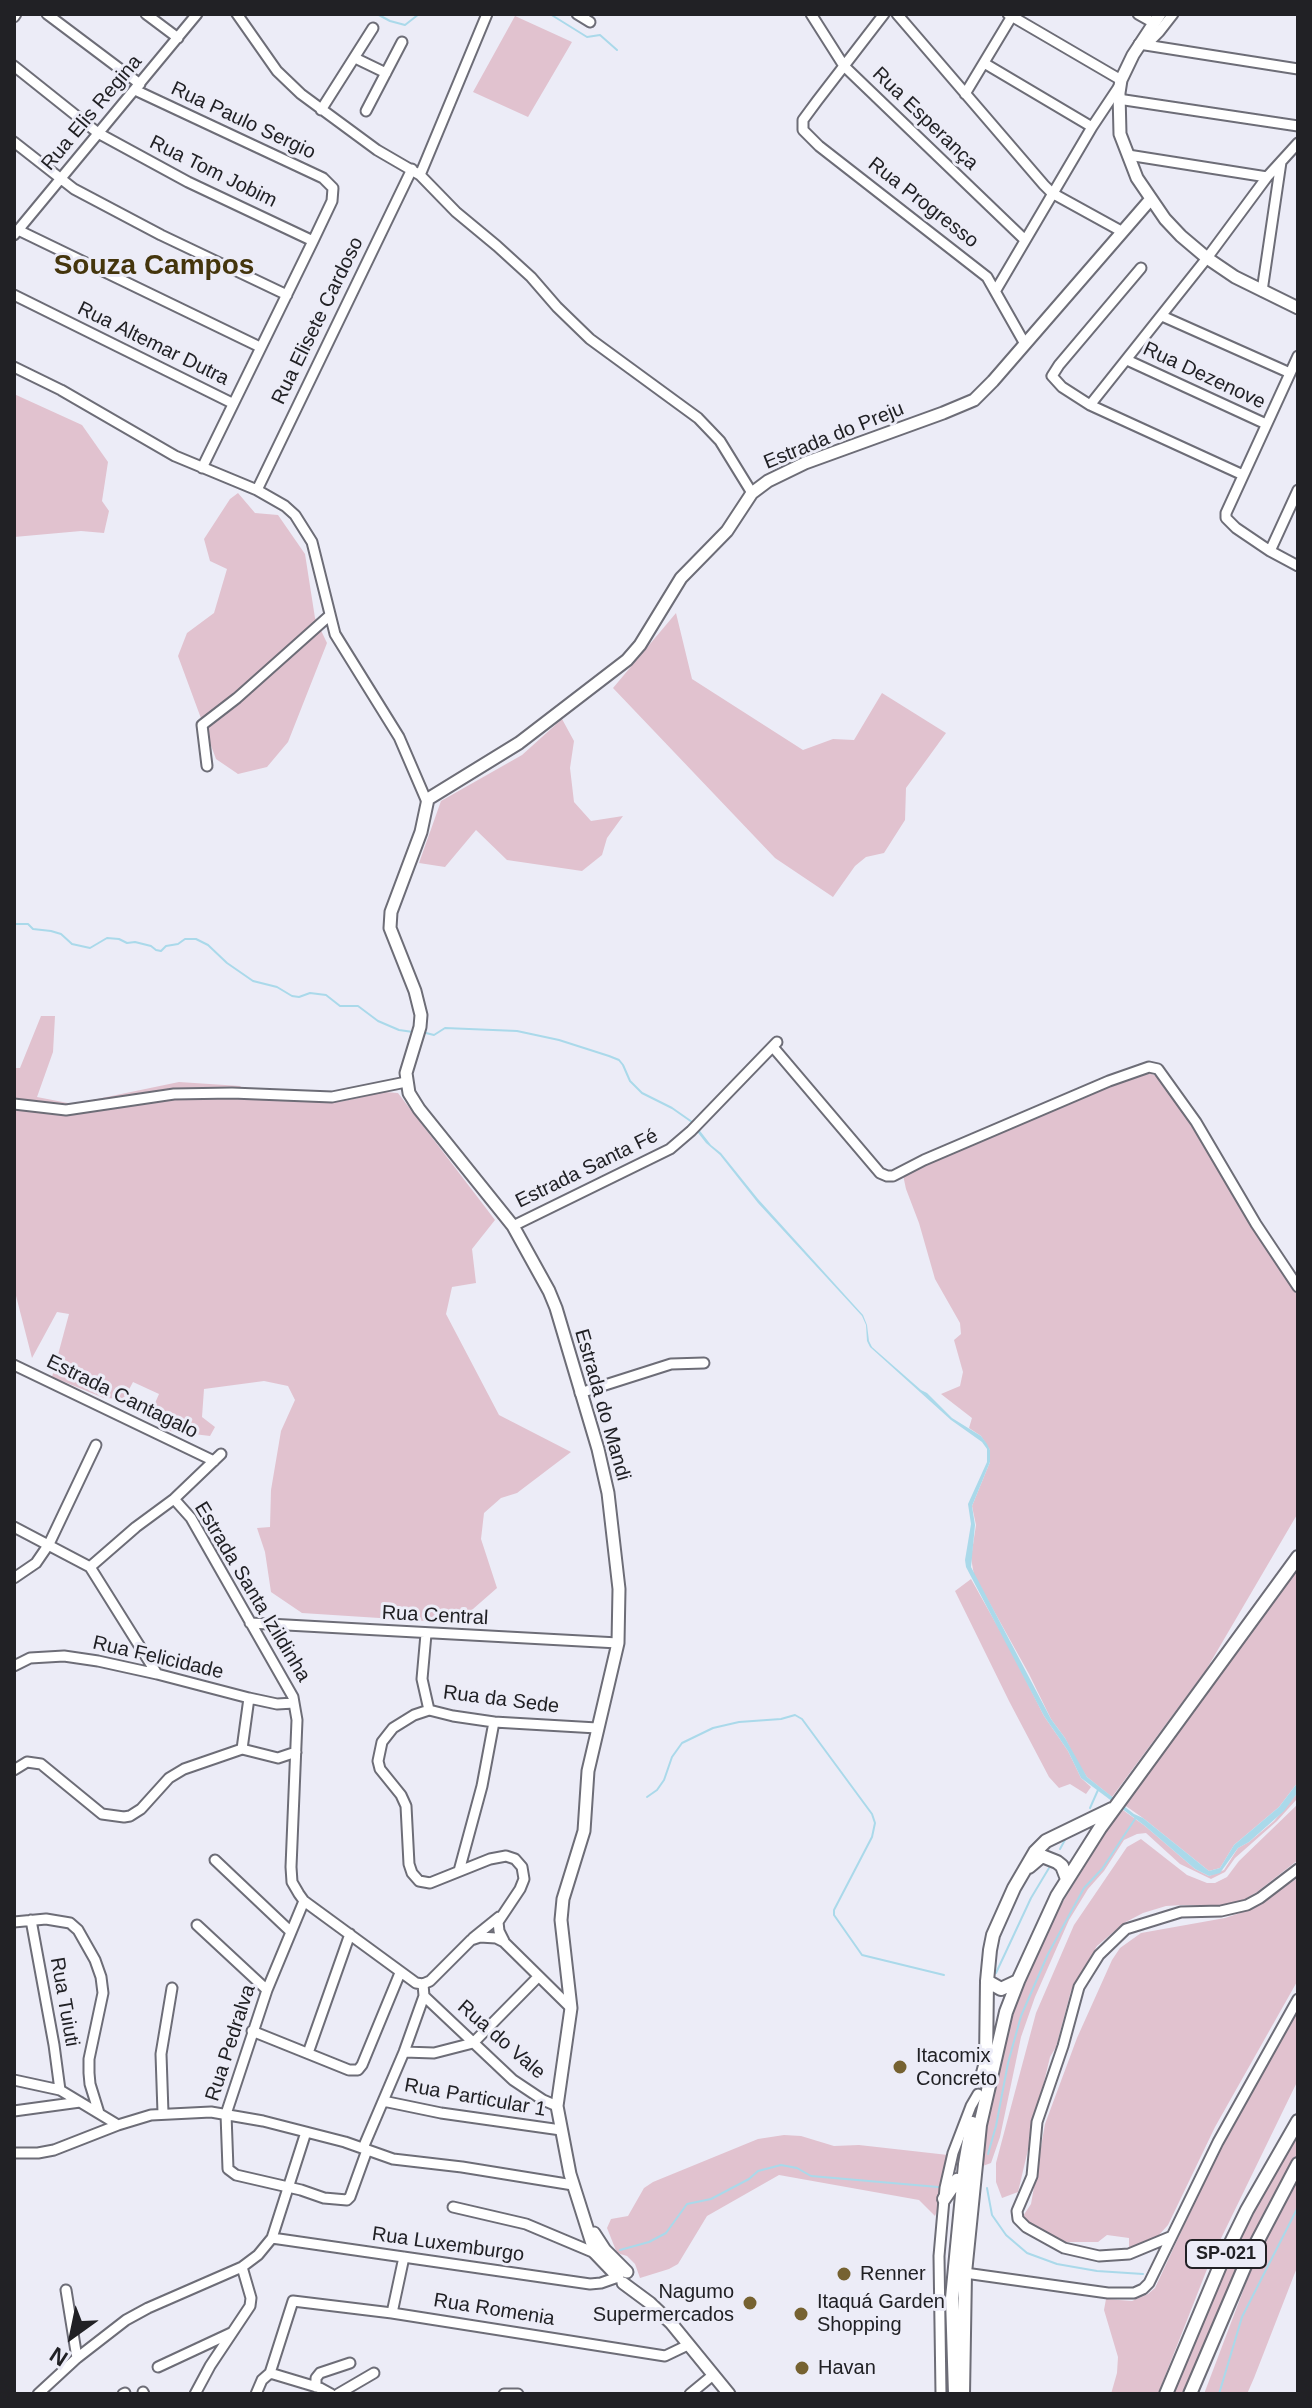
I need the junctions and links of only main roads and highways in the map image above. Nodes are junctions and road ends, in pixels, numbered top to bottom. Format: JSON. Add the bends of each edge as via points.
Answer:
{"nodes":[{"id":1,"x":1157,"y":19,"type":"edge"},
{"id":2,"x":1150,"y":200,"type":"junction"},
{"id":3,"x":1298,"y":308,"type":"edge"},
{"id":4,"x":406,"y":1082,"type":"joint"},
{"id":5,"x":1298,"y":1557,"type":"edge"},
{"id":6,"x":1116,"y":1804,"type":"junction"},
{"id":7,"x":1023,"y":1872,"type":"junction"},
{"id":8,"x":1067,"y":1879,"type":"junction"},
{"id":9,"x":987,"y":1981,"type":"junction"},
{"id":10,"x":1018,"y":1981,"type":"junction"},
{"id":11,"x":1298,"y":2110,"type":"edge"},
{"id":12,"x":1298,"y":2121,"type":"edge"},
{"id":13,"x":1286,"y":2140,"type":"junction"},
{"id":14,"x":1298,"y":2164,"type":"edge"},
{"id":15,"x":963,"y":2182,"type":"junction"},
{"id":16,"x":944,"y":2199,"type":"road end"},
{"id":17,"x":971,"y":2200,"type":"junction"},
{"id":18,"x":581,"y":2212,"type":"junction"},
{"id":19,"x":625,"y":2276,"type":"junction"},
{"id":20,"x":729,"y":2394,"type":"edge"},
{"id":21,"x":955,"y":2394,"type":"edge"},
{"id":22,"x":963,"y":2394,"type":"edge"},
{"id":23,"x":1166,"y":2394,"type":"edge"},
{"id":24,"x":1190,"y":2394,"type":"edge"}],
"edges":[{"from":1,"to":2,"type":"main road","via":[[1120,82],[1118,99],[1120,134]]},
{"from":2,"to":3,"type":"main road","via":[[1207,258]]},
{"from":2,"to":4,"type":"main road","name":"Estrada do Preju","via":[[974,400],[764,483],[681,578],[627,660],[519,743],[431,797],[389,922],[421,1015]]},
{"from":4,"to":18,"type":"main road","name":"Estrada do Mandi","via":[[419,1109],[513,1226],[537,1268],[556,1308],[608,1493],[619,1589],[618,1643],[587,1781],[584,1831],[561,1910],[571,2008],[557,2106]]},
{"from":5,"to":6,"type":"highway"},
{"from":6,"to":7,"type":"highway","via":[[1046,1841]]},
{"from":6,"to":8,"type":"highway"},
{"from":7,"to":8,"type":"highway","via":[[1042,1856],[1062,1866]]},
{"from":7,"to":9,"type":"highway","via":[[993,1935]]},
{"from":8,"to":10,"type":"highway"},
{"from":9,"to":10,"type":"highway","via":[[1001,1989]]},
{"from":9,"to":15,"type":"highway","via":[[986,2062]]},
{"from":10,"to":17,"type":"highway","via":[[988,2084]]},
{"from":11,"to":13,"type":"highway"},
{"from":12,"to":13,"type":"highway","number":"SP-021"},
{"from":13,"to":23,"type":"highway","number":"SP-021","via":[[1222,2261]]},
{"from":14,"to":24,"type":"highway","number":"SP-021","via":[[1247,2261]]},
{"from":15,"to":16,"type":"highway","via":[[957,2180]]},
{"from":15,"to":17,"type":"highway"},
{"from":15,"to":21,"type":"highway","via":[[952,2298]]},
{"from":17,"to":22,"type":"highway"},
{"from":18,"to":19,"type":"main road","name":"Estrada do Mandi"},
{"from":18,"to":19,"type":"main road","name":"Estrada do Mandi","via":[[595,2253]]},
{"from":19,"to":20,"type":"main road","name":"Estrada do Mandi"}]}
